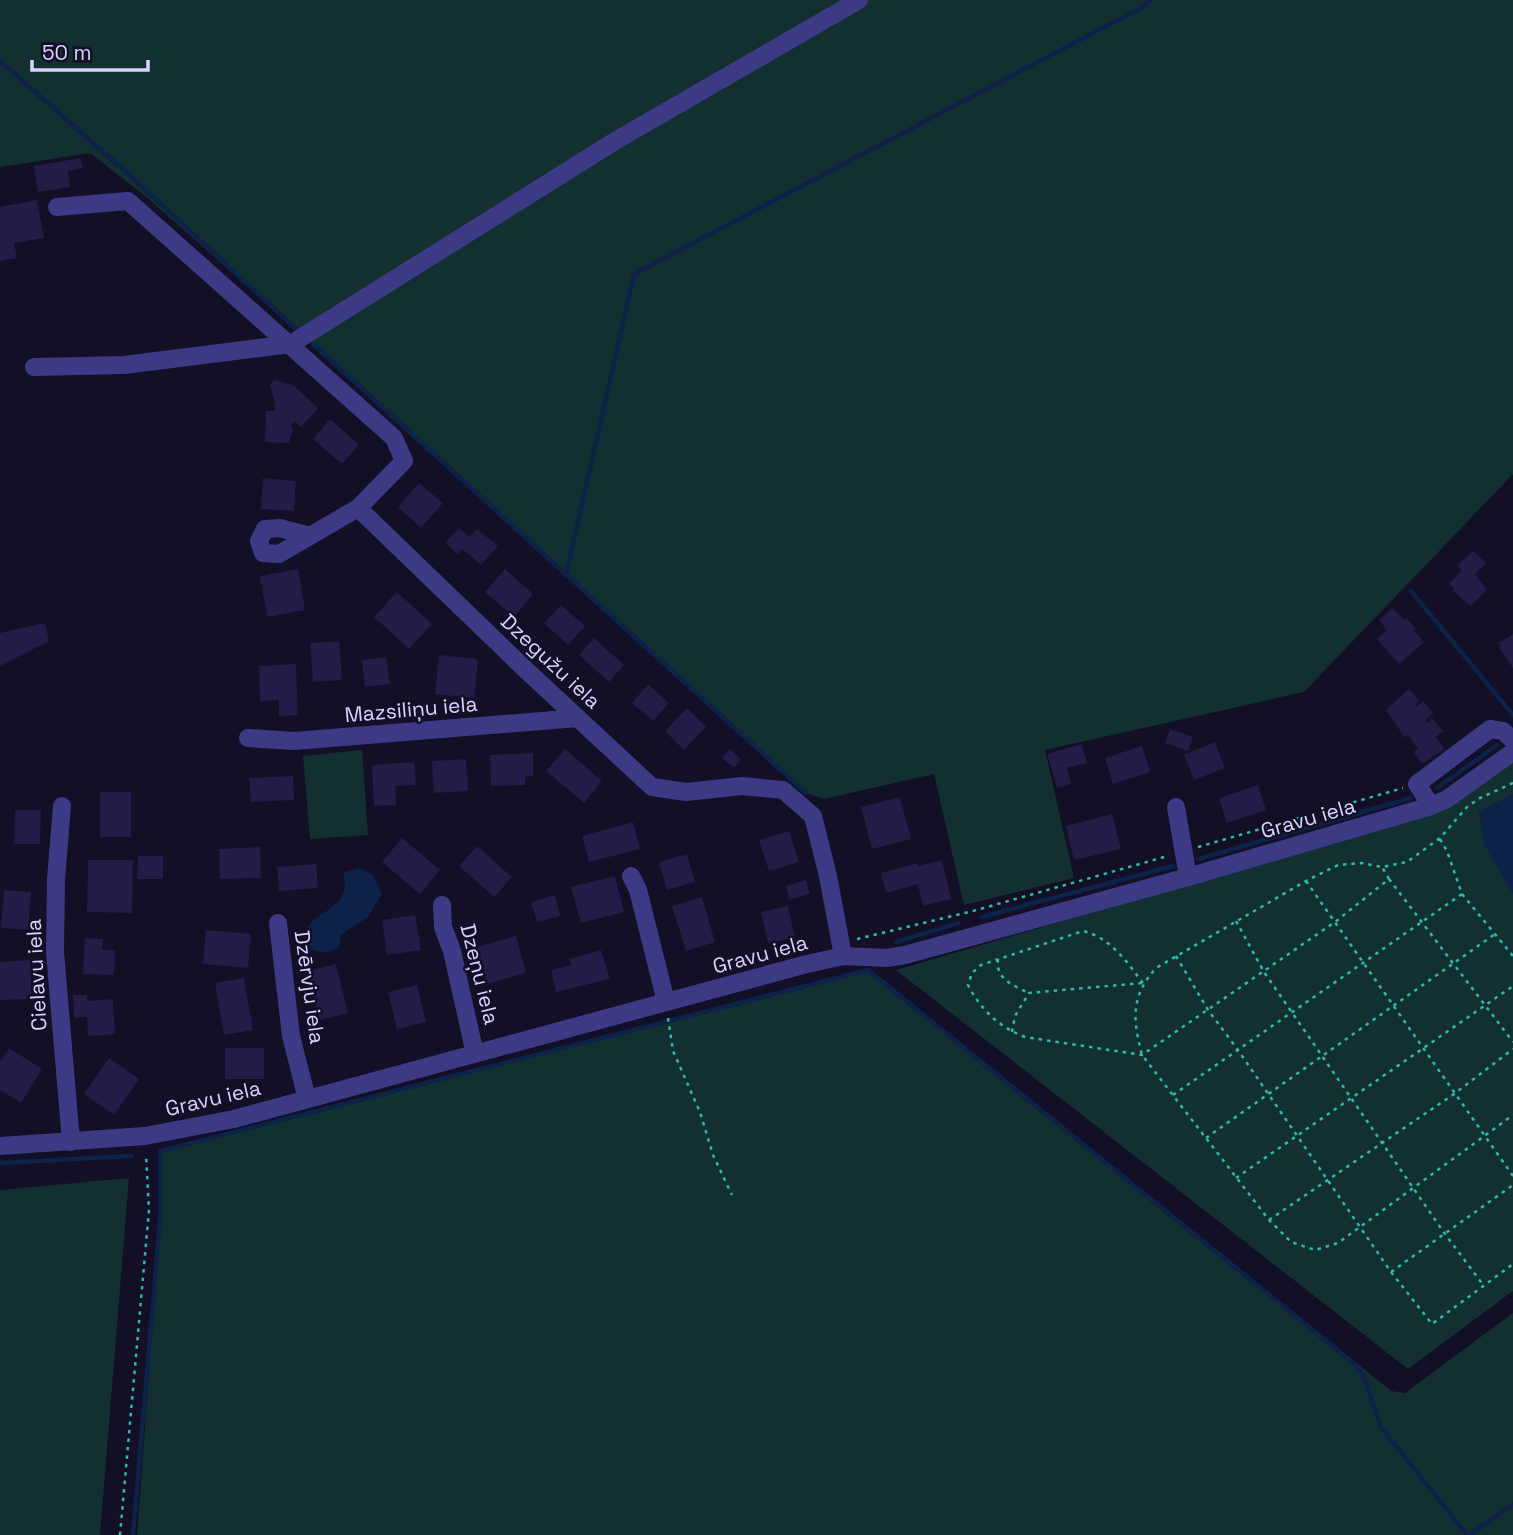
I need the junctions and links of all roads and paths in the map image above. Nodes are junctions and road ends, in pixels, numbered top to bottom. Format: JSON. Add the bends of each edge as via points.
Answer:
{"nodes":[{"id":1,"x":859,"y":0,"type":"edge"},
{"id":2,"x":57,"y":207,"type":"dead end"},
{"id":3,"x":291,"y":344,"type":"junction"},
{"id":4,"x":34,"y":368,"type":"dead end"},
{"id":5,"x":359,"y":508,"type":"junction"},
{"id":6,"x":310,"y":536,"type":"dead end"},
{"id":7,"x":578,"y":718,"type":"junction"},
{"id":8,"x":248,"y":738,"type":"dead end"},
{"id":9,"x":1513,"y":740,"type":"edge"},
{"id":10,"x":1513,"y":752,"type":"edge"},
{"id":11,"x":1513,"y":783,"type":"edge"},
{"id":12,"x":62,"y":806,"type":"dead end"},
{"id":13,"x":1431,"y":806,"type":"junction"},
{"id":14,"x":1176,"y":807,"type":"dead end"},
{"id":15,"x":1440,"y":838,"type":"junction"},
{"id":16,"x":1382,"y":867,"type":"junction"},
{"id":17,"x":631,"y":876,"type":"dead end"},
{"id":18,"x":1188,"y":877,"type":"junction"},
{"id":19,"x":1389,"y":879,"type":"junction"},
{"id":20,"x":1306,"y":881,"type":"junction"},
{"id":21,"x":1462,"y":894,"type":"junction"},
{"id":22,"x":442,"y":905,"type":"dead end"},
{"id":23,"x":1236,"y":921,"type":"junction"},
{"id":24,"x":1335,"y":922,"type":"junction"},
{"id":25,"x":1422,"y":922,"type":"junction"},
{"id":26,"x":278,"y":923,"type":"dead end"},
{"id":27,"x":1495,"y":934,"type":"junction"},
{"id":28,"x":844,"y":956,"type":"junction"},
{"id":29,"x":1176,"y":956,"type":"junction"},
{"id":30,"x":1513,"y":956,"type":"edge"},
{"id":31,"x":999,"y":959,"type":"junction"},
{"id":32,"x":1363,"y":963,"type":"junction"},
{"id":33,"x":1453,"y":964,"type":"junction"},
{"id":34,"x":1264,"y":972,"type":"junction"},
{"id":35,"x":1143,"y":982,"type":"junction"},
{"id":36,"x":1513,"y":986,"type":"edge"},
{"id":37,"x":1029,"y":993,"type":"junction"},
{"id":38,"x":666,"y":1003,"type":"junction"},
{"id":39,"x":1392,"y":1005,"type":"junction"},
{"id":40,"x":1484,"y":1006,"type":"junction"},
{"id":41,"x":1208,"y":1010,"type":"junction"},
{"id":42,"x":1292,"y":1013,"type":"junction"},
{"id":43,"x":1012,"y":1031,"type":"junction"},
{"id":44,"x":1513,"y":1042,"type":"edge"},
{"id":45,"x":1513,"y":1049,"type":"edge"},
{"id":46,"x":1238,"y":1050,"type":"junction"},
{"id":47,"x":1423,"y":1050,"type":"junction"},
{"id":48,"x":475,"y":1054,"type":"junction"},
{"id":49,"x":1142,"y":1055,"type":"junction"},
{"id":50,"x":1322,"y":1056,"type":"junction"},
{"id":51,"x":1454,"y":1094,"type":"junction"},
{"id":52,"x":1173,"y":1095,"type":"junction"},
{"id":53,"x":1267,"y":1095,"type":"junction"},
{"id":54,"x":1351,"y":1098,"type":"junction"},
{"id":55,"x":307,"y":1099,"type":"junction"},
{"id":56,"x":1513,"y":1115,"type":"edge"},
{"id":57,"x":145,"y":1136,"type":"junction"},
{"id":58,"x":1296,"y":1137,"type":"junction"},
{"id":59,"x":1483,"y":1137,"type":"junction"},
{"id":60,"x":1206,"y":1138,"type":"junction"},
{"id":61,"x":71,"y":1142,"type":"junction"},
{"id":62,"x":1382,"y":1143,"type":"junction"},
{"id":63,"x":0,"y":1146,"type":"edge"},
{"id":64,"x":1513,"y":1177,"type":"edge"},
{"id":65,"x":1236,"y":1178,"type":"junction"},
{"id":66,"x":1328,"y":1180,"type":"junction"},
{"id":67,"x":1513,"y":1185,"type":"edge"},
{"id":68,"x":1413,"y":1188,"type":"junction"},
{"id":69,"x":732,"y":1195,"type":"dead end"},
{"id":70,"x":1269,"y":1220,"type":"junction"},
{"id":71,"x":1360,"y":1227,"type":"junction"},
{"id":72,"x":1445,"y":1234,"type":"junction"},
{"id":73,"x":1513,"y":1264,"type":"edge"},
{"id":74,"x":1391,"y":1272,"type":"junction"},
{"id":75,"x":1484,"y":1286,"type":"junction"},
{"id":76,"x":120,"y":1535,"type":"edge"}],
"edges":[{"from":1,"to":3,"type":"street","via":[[614,141]]},
{"from":2,"to":3,"type":"street","via":[[128,201]]},
{"from":3,"to":4,"type":"street","via":[[124,365]]},
{"from":3,"to":5,"type":"street","via":[[394,438],[404,461]]},
{"from":5,"to":6,"type":"street"},
{"from":5,"to":7,"type":"street","name":"Dzegužu iela"},
{"from":7,"to":8,"type":"street","name":"Mazsiliņu iela","via":[[294,741]]},
{"from":7,"to":28,"type":"street","name":"Dzegužu iela","via":[[652,787],[686,792],[742,786],[783,790],[813,816]]},
{"from":9,"to":13,"type":"street","via":[[1503,731],[1490,729],[1417,784]]},
{"from":10,"to":13,"type":"street","name":"Gravu iela"},
{"from":11,"to":15,"type":"path","via":[[1480,797]]},
{"from":12,"to":61,"type":"street","name":"Cielavu iela","via":[[55,952]]},
{"from":13,"to":18,"type":"street","name":"Gravu iela"},
{"from":14,"to":18,"type":"street"},
{"from":15,"to":16,"type":"path","via":[[1407,862]]},
{"from":15,"to":21,"type":"path"},
{"from":16,"to":19,"type":"path"},
{"from":16,"to":20,"type":"path","via":[[1338,865]]},
{"from":17,"to":38,"type":"street"},
{"from":18,"to":28,"type":"street","name":"Gravu iela","via":[[905,955]]},
{"from":19,"to":24,"type":"path"},
{"from":19,"to":25,"type":"path"},
{"from":20,"to":23,"type":"path"},
{"from":20,"to":24,"type":"path"},
{"from":21,"to":25,"type":"path"},
{"from":21,"to":27,"type":"path"},
{"from":22,"to":48,"type":"street","name":"Dzeņu iela","via":[[443,927]]},
{"from":23,"to":29,"type":"path"},
{"from":23,"to":34,"type":"path"},
{"from":24,"to":32,"type":"path"},
{"from":24,"to":34,"type":"path"},
{"from":25,"to":32,"type":"path"},
{"from":25,"to":33,"type":"path"},
{"from":26,"to":55,"type":"street","name":"Dzērvju iela","via":[[291,1036]]},
{"from":27,"to":30,"type":"path"},
{"from":27,"to":33,"type":"path"},
{"from":28,"to":38,"type":"street","name":"Gravu iela"},
{"from":29,"to":35,"type":"path"},
{"from":29,"to":41,"type":"path"},
{"from":31,"to":35,"type":"path","via":[[1083,931],[1097,934],[1117,950]]},
{"from":31,"to":37,"type":"path","via":[[1002,977]]},
{"from":31,"to":43,"type":"path","via":[[981,965],[968,985],[991,1016]]},
{"from":32,"to":39,"type":"path"},
{"from":32,"to":42,"type":"path"},
{"from":33,"to":39,"type":"path"},
{"from":33,"to":40,"type":"path"},
{"from":34,"to":41,"type":"path"},
{"from":34,"to":42,"type":"path"},
{"from":35,"to":37,"type":"path"},
{"from":35,"to":49,"type":"path","via":[[1135,1009]]},
{"from":36,"to":40,"type":"path"},
{"from":37,"to":43,"type":"path"},
{"from":38,"to":48,"type":"street","name":"Gravu iela"},
{"from":38,"to":69,"type":"path","via":[[673,1051]]},
{"from":39,"to":47,"type":"path"},
{"from":39,"to":50,"type":"path"},
{"from":40,"to":44,"type":"path"},
{"from":40,"to":47,"type":"path"},
{"from":41,"to":46,"type":"path"},
{"from":41,"to":49,"type":"path"},
{"from":42,"to":46,"type":"path"},
{"from":42,"to":50,"type":"path"},
{"from":43,"to":49,"type":"path","via":[[1025,1037]]},
{"from":45,"to":51,"type":"path"},
{"from":46,"to":52,"type":"path"},
{"from":46,"to":53,"type":"path"},
{"from":47,"to":51,"type":"path"},
{"from":47,"to":54,"type":"path"},
{"from":48,"to":55,"type":"street","name":"Gravu iela"},
{"from":49,"to":52,"type":"path"},
{"from":50,"to":53,"type":"path"},
{"from":50,"to":54,"type":"path"},
{"from":51,"to":59,"type":"path"},
{"from":51,"to":62,"type":"path"},
{"from":52,"to":60,"type":"path"},
{"from":53,"to":58,"type":"path"},
{"from":53,"to":60,"type":"path"},
{"from":54,"to":58,"type":"path"},
{"from":54,"to":62,"type":"path"},
{"from":55,"to":57,"type":"street","name":"Gravu iela"},
{"from":56,"to":59,"type":"path"},
{"from":57,"to":61,"type":"street","name":"Gravu iela"},
{"from":57,"to":76,"type":"path","via":[[149,1210]]},
{"from":58,"to":65,"type":"path"},
{"from":58,"to":66,"type":"path"},
{"from":59,"to":64,"type":"path"},
{"from":59,"to":68,"type":"path"},
{"from":60,"to":65,"type":"path"},
{"from":61,"to":63,"type":"street","name":"Gravu iela"},
{"from":62,"to":66,"type":"path"},
{"from":62,"to":68,"type":"path"},
{"from":65,"to":70,"type":"path"},
{"from":66,"to":70,"type":"path"},
{"from":66,"to":71,"type":"path"},
{"from":67,"to":72,"type":"path"},
{"from":68,"to":71,"type":"path"},
{"from":68,"to":72,"type":"path"},
{"from":70,"to":71,"type":"path","via":[[1291,1241],[1315,1250],[1338,1243]]},
{"from":71,"to":74,"type":"path"},
{"from":72,"to":74,"type":"path"},
{"from":72,"to":75,"type":"path"},
{"from":73,"to":75,"type":"path"},
{"from":74,"to":75,"type":"path","via":[[1432,1324]]}]}
